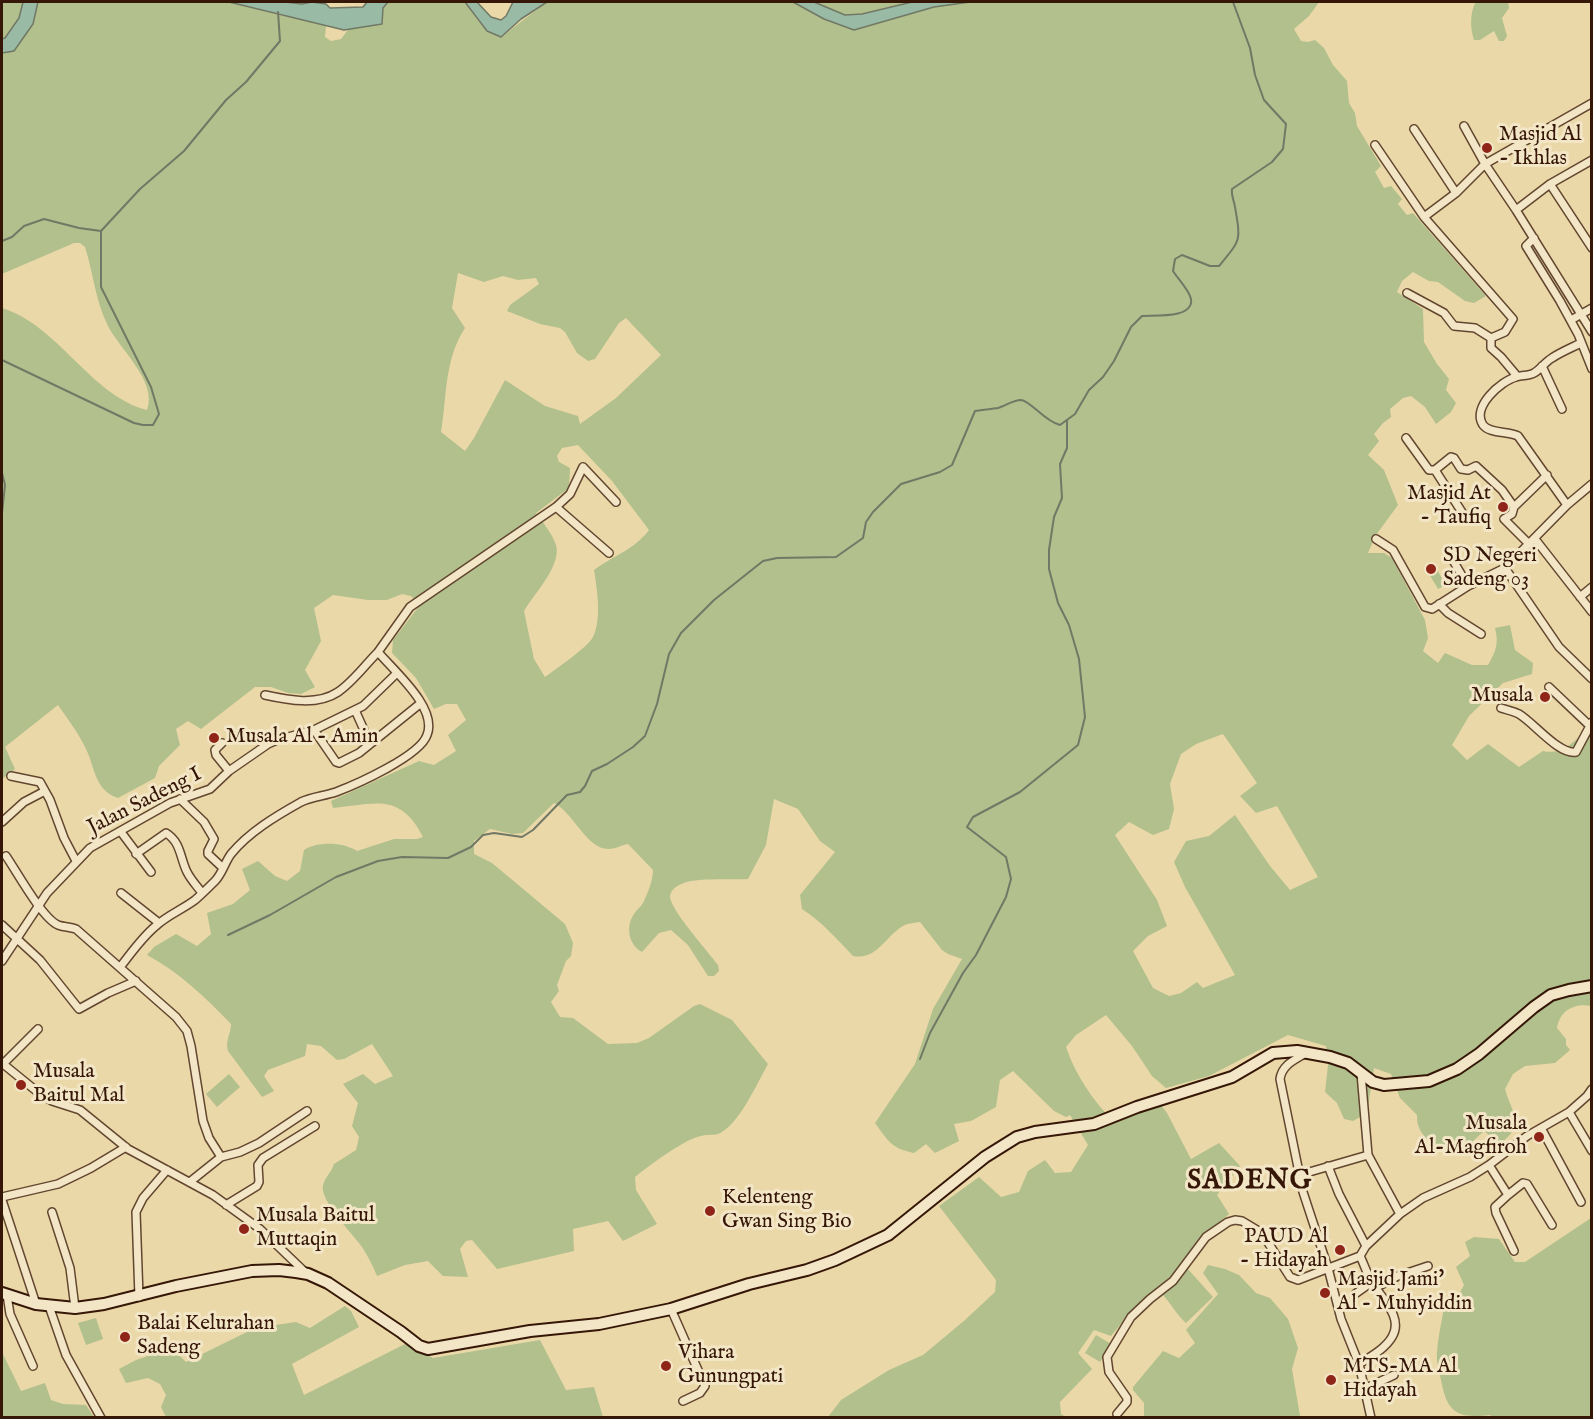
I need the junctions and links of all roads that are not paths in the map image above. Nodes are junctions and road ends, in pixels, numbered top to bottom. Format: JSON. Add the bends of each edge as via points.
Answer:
{"nodes":[{"id":1,"x":1592,"y":103,"type":"edge"},
{"id":2,"x":1464,"y":126,"type":"dead end"},
{"id":3,"x":1414,"y":129,"type":"dead end"},
{"id":4,"x":1375,"y":145,"type":"dead end"},
{"id":5,"x":1590,"y":163,"type":"edge"},
{"id":6,"x":1485,"y":164,"type":"junction"},
{"id":7,"x":1550,"y":183,"type":"junction"},
{"id":8,"x":1456,"y":193,"type":"junction"},
{"id":9,"x":1516,"y":210,"type":"junction"},
{"id":10,"x":1424,"y":217,"type":"junction"},
{"id":11,"x":1534,"y":238,"type":"junction"},
{"id":12,"x":1592,"y":248,"type":"edge"},
{"id":13,"x":1407,"y":293,"type":"dead end"},
{"id":14,"x":1592,"y":308,"type":"edge"},
{"id":15,"x":1581,"y":314,"type":"junction"},
{"id":16,"x":1571,"y":320,"type":"junction"},
{"id":17,"x":1592,"y":332,"type":"edge"},
{"id":18,"x":1491,"y":338,"type":"junction"},
{"id":19,"x":1581,"y":343,"type":"junction"},
{"id":20,"x":1542,"y":366,"type":"junction"},
{"id":21,"x":1592,"y":369,"type":"edge"},
{"id":22,"x":1517,"y":376,"type":"junction"},
{"id":23,"x":1562,"y":409,"type":"dead end"},
{"id":24,"x":1406,"y":438,"type":"dead end"},
{"id":25,"x":1435,"y":470,"type":"junction"},
{"id":26,"x":1547,"y":475,"type":"junction"},
{"id":27,"x":1592,"y":484,"type":"edge"},
{"id":28,"x":616,"y":502,"type":"dead end"},
{"id":29,"x":1567,"y":505,"type":"junction"},
{"id":30,"x":556,"y":507,"type":"junction"},
{"id":31,"x":1514,"y":507,"type":"junction"},
{"id":32,"x":1465,"y":517,"type":"dead end"},
{"id":33,"x":1376,"y":539,"type":"dead end"},
{"id":34,"x":1535,"y":539,"type":"junction"},
{"id":35,"x":1528,"y":544,"type":"junction"},
{"id":36,"x":1447,"y":550,"type":"dead end"},
{"id":37,"x":609,"y":553,"type":"dead end"},
{"id":38,"x":1505,"y":568,"type":"junction"},
{"id":39,"x":1468,"y":586,"type":"junction"},
{"id":40,"x":1592,"y":587,"type":"edge"},
{"id":41,"x":1580,"y":597,"type":"junction"},
{"id":42,"x":1439,"y":604,"type":"junction"},
{"id":43,"x":1592,"y":612,"type":"edge"},
{"id":44,"x":1481,"y":634,"type":"dead end"},
{"id":45,"x":378,"y":652,"type":"junction"},
{"id":46,"x":397,"y":673,"type":"junction"},
{"id":47,"x":1592,"y":679,"type":"edge"},
{"id":48,"x":1549,"y":687,"type":"dead end"},
{"id":49,"x":265,"y":695,"type":"dead end"},
{"id":50,"x":421,"y":704,"type":"junction"},
{"id":51,"x":1500,"y":708,"type":"dead end"},
{"id":52,"x":356,"y":710,"type":"junction"},
{"id":53,"x":1590,"y":724,"type":"edge"},
{"id":54,"x":314,"y":730,"type":"junction"},
{"id":55,"x":364,"y":730,"type":"dead end"},
{"id":56,"x":222,"y":743,"type":"dead end"},
{"id":57,"x":230,"y":771,"type":"junction"},
{"id":58,"x":11,"y":776,"type":"dead end"},
{"id":59,"x":45,"y":791,"type":"junction"},
{"id":60,"x":180,"y":799,"type":"junction"},
{"id":61,"x":2,"y":822,"type":"edge"},
{"id":62,"x":121,"y":832,"type":"junction"},
{"id":63,"x":136,"y":854,"type":"junction"},
{"id":64,"x":6,"y":856,"type":"dead end"},
{"id":65,"x":76,"y":861,"type":"junction"},
{"id":66,"x":222,"y":868,"type":"junction"},
{"id":67,"x":151,"y":872,"type":"dead end"},
{"id":68,"x":121,"y":893,"type":"dead end"},
{"id":69,"x":202,"y":893,"type":"junction"},
{"id":70,"x":38,"y":905,"type":"junction"},
{"id":71,"x":159,"y":923,"type":"junction"},
{"id":72,"x":2,"y":924,"type":"edge"},
{"id":73,"x":16,"y":939,"type":"junction"},
{"id":74,"x":2,"y":961,"type":"edge"},
{"id":75,"x":121,"y":966,"type":"junction"},
{"id":76,"x":136,"y":981,"type":"junction"},
{"id":77,"x":1592,"y":986,"type":"edge"},
{"id":78,"x":38,"y":1029,"type":"dead end"},
{"id":79,"x":1306,"y":1052,"type":"junction"},
{"id":80,"x":2,"y":1064,"type":"edge"},
{"id":81,"x":1361,"y":1072,"type":"junction"},
{"id":82,"x":1592,"y":1089,"type":"edge"},
{"id":83,"x":1589,"y":1096,"type":"edge"},
{"id":84,"x":307,"y":1111,"type":"dead end"},
{"id":85,"x":1569,"y":1112,"type":"junction"},
{"id":86,"x":315,"y":1126,"type":"dead end"},
{"id":87,"x":1541,"y":1128,"type":"junction"},
{"id":88,"x":259,"y":1143,"type":"junction"},
{"id":89,"x":126,"y":1147,"type":"junction"},
{"id":90,"x":1592,"y":1151,"type":"edge"},
{"id":91,"x":1368,"y":1155,"type":"junction"},
{"id":92,"x":222,"y":1156,"type":"junction"},
{"id":93,"x":263,"y":1158,"type":"junction"},
{"id":94,"x":1489,"y":1165,"type":"junction"},
{"id":95,"x":1328,"y":1166,"type":"junction"},
{"id":96,"x":167,"y":1170,"type":"junction"},
{"id":97,"x":1299,"y":1175,"type":"junction"},
{"id":98,"x":190,"y":1181,"type":"junction"},
{"id":99,"x":1508,"y":1195,"type":"junction"},
{"id":100,"x":2,"y":1198,"type":"edge"},
{"id":101,"x":1581,"y":1202,"type":"dead end"},
{"id":102,"x":226,"y":1205,"type":"junction"},
{"id":103,"x":52,"y":1212,"type":"dead end"},
{"id":104,"x":1400,"y":1214,"type":"junction"},
{"id":105,"x":1552,"y":1225,"type":"dead end"},
{"id":106,"x":1366,"y":1246,"type":"junction"},
{"id":107,"x":1514,"y":1251,"type":"dead end"},
{"id":108,"x":1360,"y":1256,"type":"junction"},
{"id":109,"x":1428,"y":1266,"type":"dead end"},
{"id":110,"x":1328,"y":1268,"type":"junction"},
{"id":111,"x":308,"y":1274,"type":"junction"},
{"id":112,"x":1374,"y":1285,"type":"junction"},
{"id":113,"x":4,"y":1294,"type":"edge"},
{"id":114,"x":1355,"y":1294,"type":"dead end"},
{"id":115,"x":139,"y":1297,"type":"junction"},
{"id":116,"x":36,"y":1304,"type":"junction"},
{"id":117,"x":49,"y":1306,"type":"junction"},
{"id":118,"x":75,"y":1308,"type":"junction"},
{"id":119,"x":671,"y":1309,"type":"junction"},
{"id":120,"x":1359,"y":1364,"type":"junction"},
{"id":121,"x":33,"y":1366,"type":"dead end"},
{"id":122,"x":1394,"y":1375,"type":"dead end"},
{"id":123,"x":1364,"y":1389,"type":"junction"},
{"id":124,"x":683,"y":1401,"type":"dead end"},
{"id":125,"x":1117,"y":1414,"type":"dead end"},
{"id":126,"x":101,"y":1418,"type":"edge"},
{"id":127,"x":1371,"y":1418,"type":"edge"}],
"edges":[{"from":1,"to":6,"type":"street"},
{"from":2,"to":6,"type":"street"},
{"from":3,"to":8,"type":"street"},
{"from":4,"to":10,"type":"street"},
{"from":5,"to":7,"type":"street"},
{"from":6,"to":8,"type":"street"},
{"from":6,"to":9,"type":"street"},
{"from":7,"to":9,"type":"street"},
{"from":7,"to":12,"type":"street"},
{"from":8,"to":10,"type":"street"},
{"from":9,"to":11,"type":"street"},
{"from":10,"to":18,"type":"street","via":[[1513,319],[1505,332]]},
{"from":11,"to":15,"type":"street"},
{"from":11,"to":16,"type":"street","via":[[1526,246]]},
{"from":13,"to":18,"type":"street","via":[[1444,313],[1454,326],[1475,328]]},
{"from":14,"to":15,"type":"street"},
{"from":15,"to":16,"type":"street"},
{"from":15,"to":17,"type":"street"},
{"from":16,"to":19,"type":"street"},
{"from":18,"to":22,"type":"street","via":[[1491,348]]},
{"from":19,"to":20,"type":"street"},
{"from":19,"to":21,"type":"street"},
{"from":20,"to":22,"type":"street","via":[[1534,374]]},
{"from":20,"to":23,"type":"street"},
{"from":22,"to":26,"type":"street","via":[[1490,396],[1482,408],[1482,423],[1491,430],[1518,436]]},
{"from":24,"to":25,"type":"street","via":[[1428,470]]},
{"from":25,"to":31,"type":"street","via":[[1451,458],[1461,470],[1476,466]]},
{"from":25,"to":32,"type":"street"},
{"from":26,"to":29,"type":"street"},
{"from":26,"to":31,"type":"street"},
{"from":27,"to":29,"type":"street"},
{"from":28,"to":30,"type":"street","via":[[583,467],[570,494]]},
{"from":29,"to":34,"type":"street"},
{"from":30,"to":37,"type":"street"},
{"from":30,"to":45,"type":"street","via":[[410,607]]},
{"from":31,"to":35,"type":"street","via":[[1504,519]]},
{"from":33,"to":42,"type":"street","via":[[1393,550],[1425,607],[1432,609]]},
{"from":34,"to":35,"type":"street"},
{"from":34,"to":41,"type":"street"},
{"from":35,"to":38,"type":"street"},
{"from":36,"to":39,"type":"street"},
{"from":38,"to":39,"type":"street"},
{"from":38,"to":47,"type":"street","via":[[1559,647]]},
{"from":39,"to":42,"type":"street"},
{"from":40,"to":41,"type":"street"},
{"from":41,"to":43,"type":"street"},
{"from":42,"to":44,"type":"street"},
{"from":45,"to":46,"type":"street"},
{"from":45,"to":49,"type":"street","via":[[335,693],[304,701]]},
{"from":46,"to":50,"type":"street"},
{"from":46,"to":52,"type":"street","name":"Jalan Sadeng I"},
{"from":48,"to":53,"type":"street"},
{"from":50,"to":54,"type":"street","via":[[339,763]]},
{"from":50,"to":66,"type":"street","via":[[429,728],[417,749],[353,785],[303,801],[271,820],[242,843]]},
{"from":51,"to":53,"type":"street","via":[[1517,713],[1572,753]]},
{"from":52,"to":54,"type":"street","name":"Jalan Sadeng I"},
{"from":52,"to":55,"type":"street"},
{"from":54,"to":57,"type":"street","name":"Jalan Sadeng I","via":[[277,740]]},
{"from":56,"to":57,"type":"street","via":[[215,750],[216,755]]},
{"from":57,"to":60,"type":"street","name":"Jalan Sadeng I","via":[[210,789]]},
{"from":58,"to":59,"type":"street","via":[[34,780]]},
{"from":59,"to":61,"type":"street","via":[[24,802]]},
{"from":59,"to":65,"type":"street"},
{"from":60,"to":62,"type":"street","name":"Jalan Sadeng I"},
{"from":60,"to":66,"type":"street","via":[[209,829],[214,839],[208,854]]},
{"from":62,"to":63,"type":"street"},
{"from":62,"to":65,"type":"street","name":"Jalan Sadeng I","via":[[90,848]]},
{"from":63,"to":67,"type":"street"},
{"from":63,"to":69,"type":"street","via":[[166,833],[179,848],[186,870]]},
{"from":64,"to":70,"type":"street"},
{"from":65,"to":70,"type":"street","name":"Jalan Sadeng I"},
{"from":66,"to":69,"type":"street","via":[[218,879]]},
{"from":68,"to":71,"type":"street"},
{"from":69,"to":71,"type":"street"},
{"from":70,"to":73,"type":"street","name":"Jalan Sadeng I"},
{"from":70,"to":75,"type":"street","via":[[47,918],[76,929]]},
{"from":71,"to":75,"type":"street"},
{"from":72,"to":73,"type":"street"},
{"from":73,"to":74,"type":"street","name":"Jalan Sadeng I"},
{"from":73,"to":76,"type":"street","via":[[40,960],[79,1010]]},
{"from":75,"to":76,"type":"street"},
{"from":76,"to":92,"type":"street","via":[[187,1031],[203,1121]]},
{"from":77,"to":81,"type":"main road","via":[[1551,995],[1479,1054],[1429,1081],[1384,1085]]},
{"from":78,"to":80,"type":"street"},
{"from":79,"to":81,"type":"main road","via":[[1348,1063]]},
{"from":79,"to":97,"type":"street","via":[[1285,1066],[1280,1079]]},
{"from":79,"to":119,"type":"main road","via":[[1273,1053],[1232,1077],[1094,1124],[1017,1137],[992,1152],[896,1229],[864,1247],[807,1270]]},
{"from":80,"to":89,"type":"street","via":[[52,1101],[86,1113]]},
{"from":81,"to":91,"type":"street"},
{"from":82,"to":83,"type":"street"},
{"from":83,"to":85,"type":"street"},
{"from":84,"to":88,"type":"street"},
{"from":85,"to":87,"type":"street"},
{"from":85,"to":90,"type":"street"},
{"from":86,"to":93,"type":"street"},
{"from":87,"to":94,"type":"street"},
{"from":87,"to":101,"type":"street"},
{"from":88,"to":92,"type":"street"},
{"from":88,"to":93,"type":"street"},
{"from":89,"to":96,"type":"street"},
{"from":89,"to":100,"type":"street","via":[[58,1184]]},
{"from":91,"to":95,"type":"street"},
{"from":91,"to":104,"type":"street"},
{"from":92,"to":98,"type":"street"},
{"from":93,"to":102,"type":"street","via":[[258,1166],[257,1186]]},
{"from":94,"to":99,"type":"street"},
{"from":94,"to":104,"type":"street","via":[[1423,1197]]},
{"from":95,"to":97,"type":"street"},
{"from":95,"to":106,"type":"street"},
{"from":96,"to":98,"type":"street"},
{"from":96,"to":115,"type":"street","via":[[137,1208]]},
{"from":97,"to":110,"type":"street"},
{"from":98,"to":102,"type":"street"},
{"from":99,"to":105,"type":"street","via":[[1527,1184]]},
{"from":99,"to":107,"type":"street","via":[[1496,1207],[1496,1213]]},
{"from":100,"to":116,"type":"street"},
{"from":102,"to":111,"type":"street","via":[[260,1229]]},
{"from":103,"to":118,"type":"street","via":[[70,1268]]},
{"from":104,"to":106,"type":"street"},
{"from":106,"to":108,"type":"street"},
{"from":108,"to":110,"type":"street"},
{"from":108,"to":112,"type":"street"},
{"from":109,"to":112,"type":"street"},
{"from":110,"to":120,"type":"street","via":[[1341,1319]]},
{"from":110,"to":125,"type":"street","via":[[1293,1279],[1262,1233],[1251,1226],[1235,1220],[1213,1232],[1200,1243],[1173,1281],[1131,1317],[1107,1357],[1109,1372],[1127,1398]]},
{"from":111,"to":115,"type":"main road","via":[[252,1271]]},
{"from":111,"to":119,"type":"main road","via":[[428,1349],[530,1331],[599,1324]]},
{"from":112,"to":114,"type":"street"},
{"from":112,"to":120,"type":"street","via":[[1395,1318],[1395,1331],[1383,1347]]},
{"from":113,"to":116,"type":"main road"},
{"from":113,"to":121,"type":"street"},
{"from":115,"to":118,"type":"main road"},
{"from":116,"to":117,"type":"main road"},
{"from":117,"to":118,"type":"main road"},
{"from":117,"to":126,"type":"street","via":[[66,1355]]},
{"from":119,"to":124,"type":"street","via":[[705,1386]]},
{"from":120,"to":123,"type":"street"},
{"from":122,"to":123,"type":"street"},
{"from":123,"to":127,"type":"street"}]}
